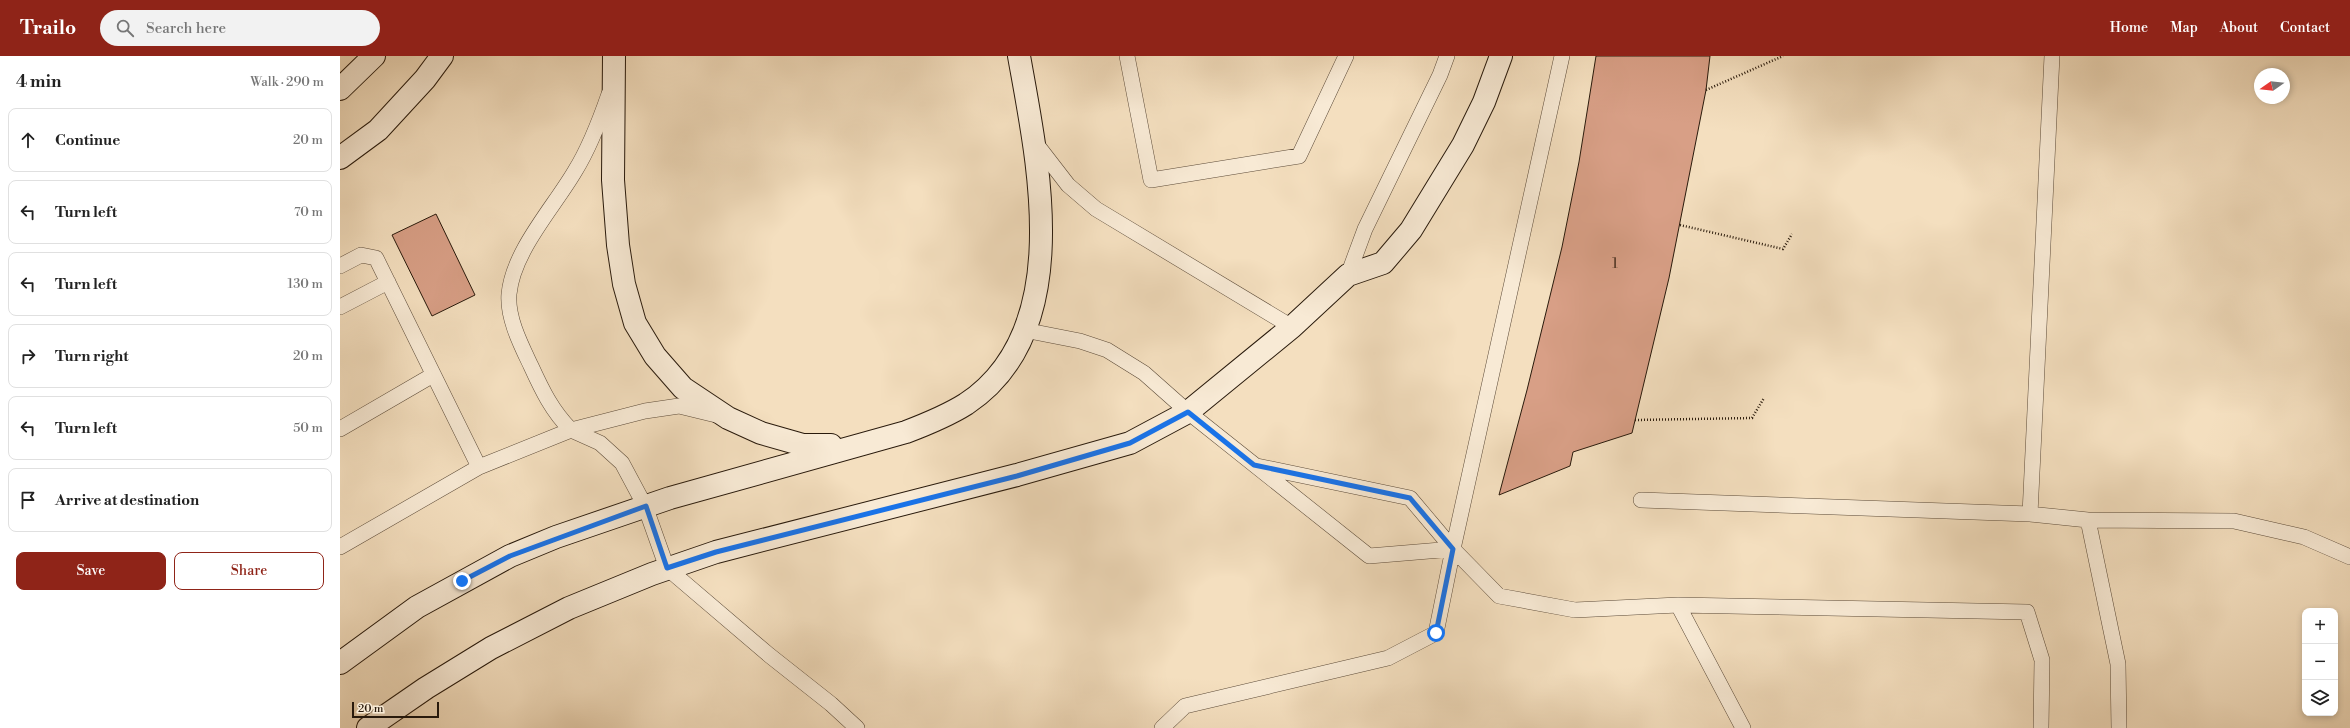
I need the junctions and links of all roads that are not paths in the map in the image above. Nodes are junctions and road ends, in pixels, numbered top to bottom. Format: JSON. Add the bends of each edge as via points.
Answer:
{"nodes":[{"id":1,"x":374,"y":56,"type":"edge"},
{"id":2,"x":442,"y":56,"type":"edge"},
{"id":3,"x":614,"y":56,"type":"edge"},
{"id":4,"x":1009,"y":56,"type":"edge"},
{"id":5,"x":1019,"y":56,"type":"edge"},
{"id":6,"x":1127,"y":56,"type":"edge"},
{"id":7,"x":1346,"y":56,"type":"edge"},
{"id":8,"x":1447,"y":56,"type":"edge"},
{"id":9,"x":1501,"y":56,"type":"edge"},
{"id":10,"x":1562,"y":56,"type":"edge"},
{"id":11,"x":2052,"y":56,"type":"edge"},
{"id":12,"x":615,"y":78,"type":"junction"},
{"id":13,"x":340,"y":89,"type":"edge"},
{"id":14,"x":1032,"y":139,"type":"junction"},
{"id":15,"x":340,"y":158,"type":"edge"},
{"id":16,"x":340,"y":266,"type":"edge"},
{"id":17,"x":1348,"y":275,"type":"junction"},
{"id":18,"x":388,"y":282,"type":"junction"},
{"id":19,"x":340,"y":307,"type":"edge"},
{"id":20,"x":1292,"y":326,"type":"junction"},
{"id":21,"x":1024,"y":330,"type":"junction"},
{"id":22,"x":433,"y":375,"type":"junction"},
{"id":23,"x":1188,"y":412,"type":"junction"},
{"id":24,"x":728,"y":418,"type":"junction"},
{"id":25,"x":340,"y":429,"type":"edge"},
{"id":26,"x":571,"y":430,"type":"junction"},
{"id":27,"x":856,"y":444,"type":"junction"},
{"id":28,"x":1254,"y":465,"type":"junction"},
{"id":29,"x":479,"y":467,"type":"junction"},
{"id":30,"x":1641,"y":500,"type":"dead end"},
{"id":31,"x":646,"y":506,"type":"junction"},
{"id":32,"x":2030,"y":514,"type":"junction"},
{"id":33,"x":2088,"y":520,"type":"junction"},
{"id":34,"x":340,"y":547,"type":"edge"},
{"id":35,"x":1453,"y":549,"type":"junction"},
{"id":36,"x":2350,"y":557,"type":"edge"},
{"id":37,"x":667,"y":568,"type":"junction"},
{"id":38,"x":1678,"y":605,"type":"junction"},
{"id":39,"x":340,"y":663,"type":"edge"},
{"id":40,"x":368,"y":728,"type":"edge"},
{"id":41,"x":857,"y":728,"type":"edge"},
{"id":42,"x":1162,"y":728,"type":"edge"},
{"id":43,"x":1743,"y":728,"type":"edge"},
{"id":44,"x":2042,"y":728,"type":"edge"},
{"id":45,"x":2119,"y":728,"type":"edge"}],
"edges":[{"from":1,"to":13,"type":"main road"},
{"from":2,"to":15,"type":"main road","via":[[425,79],[378,130]]},
{"from":3,"to":12,"type":"main road"},
{"from":4,"to":14,"type":"lane"},
{"from":5,"to":14,"type":"main road"},
{"from":6,"to":7,"type":"lane","via":[[1151,180],[1299,156]]},
{"from":8,"to":17,"type":"lane","via":[[1440,76],[1365,229]]},
{"from":9,"to":17,"type":"main road","via":[[1484,102],[1463,145],[1411,230],[1383,263]]},
{"from":10,"to":35,"type":"lane"},
{"from":11,"to":32,"type":"lane"},
{"from":12,"to":24,"type":"main road","via":[[613,180],[618,245],[624,284],[635,323],[655,356],[683,388]]},
{"from":12,"to":26,"type":"lane","via":[[595,134],[516,267],[509,294],[513,322],[548,402]]},
{"from":14,"to":20,"type":"lane","via":[[1068,185],[1096,209]]},
{"from":14,"to":21,"type":"main road","via":[[1042,208],[1042,250],[1032,313]]},
{"from":16,"to":18,"type":"lane","via":[[361,255],[376,258]]},
{"from":17,"to":20,"type":"main road"},
{"from":18,"to":19,"type":"lane"},
{"from":18,"to":22,"type":"lane"},
{"from":20,"to":23,"type":"main road"},
{"from":21,"to":23,"type":"lane","via":[[1107,350],[1144,373]]},
{"from":21,"to":27,"type":"main road","via":[[1014,352],[992,381],[967,403],[942,418],[906,432]]},
{"from":22,"to":25,"type":"lane"},
{"from":22,"to":29,"type":"lane"},
{"from":23,"to":28,"type":"lane"},
{"from":23,"to":37,"type":"main road","via":[[1130,443],[1017,476],[716,552]]},
{"from":24,"to":26,"type":"lane","via":[[679,406],[646,411]]},
{"from":24,"to":27,"type":"main road","via":[[761,434],[803,445]]},
{"from":26,"to":29,"type":"lane"},
{"from":26,"to":31,"type":"lane","via":[[592,439],[611,452],[622,464]]},
{"from":27,"to":31,"type":"main road"},
{"from":28,"to":35,"type":"lane","via":[[1410,498]]},
{"from":28,"to":35,"type":"lane","via":[[1369,556]]},
{"from":29,"to":34,"type":"lane"},
{"from":30,"to":32,"type":"lane"},
{"from":31,"to":37,"type":"lane"},
{"from":31,"to":39,"type":"main road","via":[[556,537],[496,563],[417,607]]},
{"from":32,"to":33,"type":"lane"},
{"from":33,"to":36,"type":"lane","via":[[2234,521],[2304,537]]},
{"from":33,"to":45,"type":"lane","via":[[2118,664]]},
{"from":35,"to":38,"type":"lane","via":[[1499,596],[1575,610]]},
{"from":35,"to":42,"type":"lane","via":[[1436,633],[1388,658],[1185,706]]},
{"from":37,"to":40,"type":"main road","via":[[569,608],[491,648]]},
{"from":37,"to":41,"type":"lane"},
{"from":38,"to":43,"type":"lane"},
{"from":38,"to":44,"type":"lane","via":[[2027,612],[2042,660]]}]}
